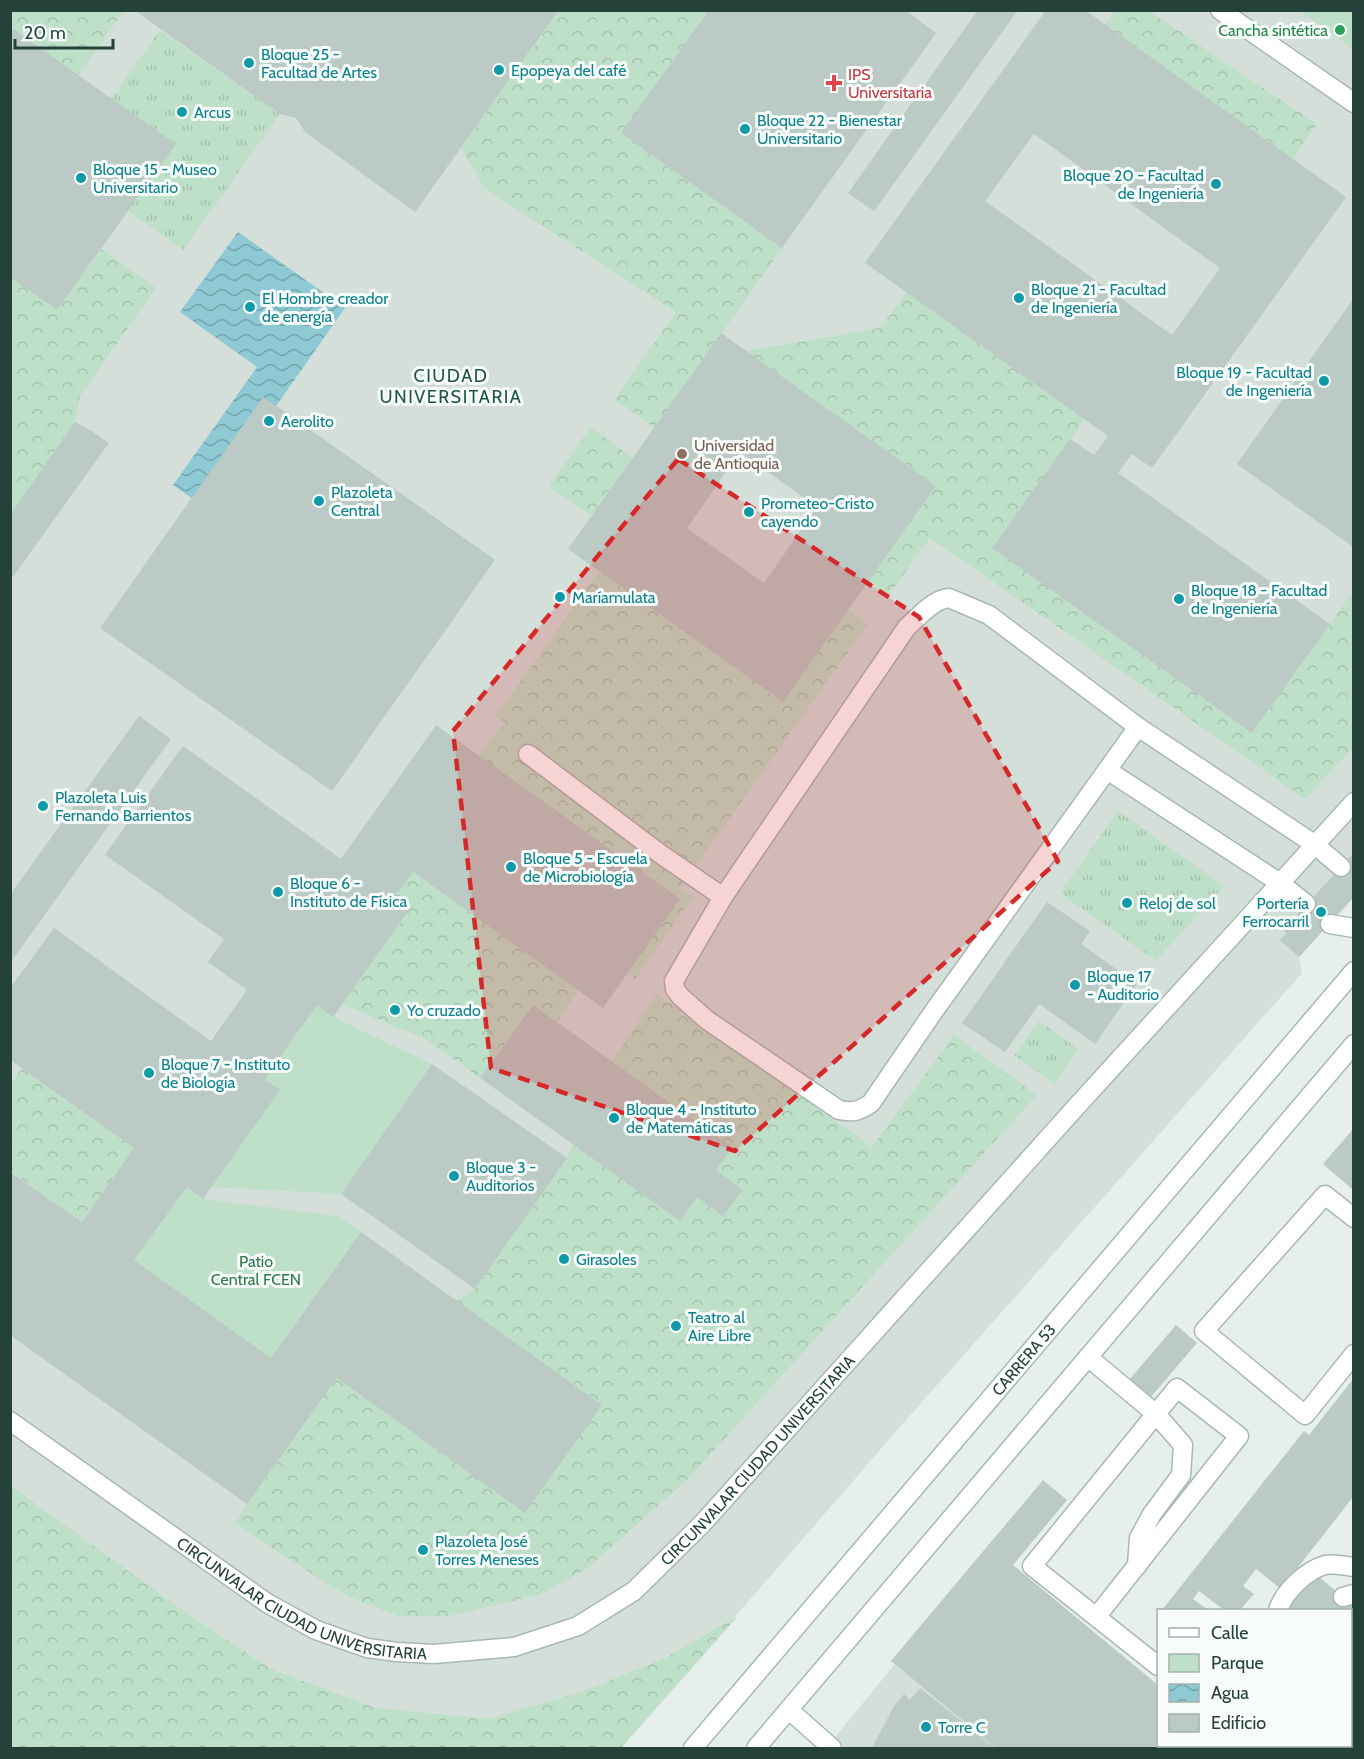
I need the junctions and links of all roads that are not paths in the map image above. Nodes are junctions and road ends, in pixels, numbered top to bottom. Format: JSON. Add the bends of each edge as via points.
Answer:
{"nodes":[{"id":1,"x":1220,"y":10,"type":"edge"},
{"id":2,"x":1353,"y":104,"type":"edge"},
{"id":3,"x":1138,"y":727,"type":"junction"},
{"id":4,"x":528,"y":754,"type":"dead end"},
{"id":5,"x":1107,"y":770,"type":"junction"},
{"id":6,"x":1353,"y":802,"type":"edge"},
{"id":7,"x":1314,"y":844,"type":"junction"},
{"id":8,"x":1341,"y":867,"type":"dead end"},
{"id":9,"x":1280,"y":883,"type":"junction"},
{"id":10,"x":723,"y":897,"type":"junction"},
{"id":11,"x":1306,"y":904,"type":"dead end"},
{"id":12,"x":1330,"y":924,"type":"dead end"},
{"id":13,"x":1353,"y":928,"type":"edge"},
{"id":14,"x":1353,"y":971,"type":"edge"},
{"id":15,"x":1353,"y":1044,"type":"edge"},
{"id":16,"x":1353,"y":1218,"type":"edge"},
{"id":17,"x":1353,"y":1354,"type":"edge"},
{"id":18,"x":1088,"y":1357,"type":"junction"},
{"id":19,"x":1156,"y":1414,"type":"junction"},
{"id":20,"x":10,"y":1421,"type":"edge"},
{"id":21,"x":1137,"y":1566,"type":"junction"},
{"id":22,"x":1353,"y":1567,"type":"edge"},
{"id":23,"x":1279,"y":1609,"type":"edge"},
{"id":24,"x":1097,"y":1616,"type":"junction"},
{"id":25,"x":1157,"y":1665,"type":"edge"},
{"id":26,"x":789,"y":1710,"type":"junction"},
{"id":27,"x":693,"y":1749,"type":"edge"},
{"id":28,"x":756,"y":1749,"type":"edge"},
{"id":29,"x":832,"y":1749,"type":"edge"}],
"edges":[{"from":1,"to":2,"type":"main road"},
{"from":3,"to":5,"type":"main road"},
{"from":3,"to":7,"type":"main road"},
{"from":3,"to":10,"type":"main road","via":[[989,615],[949,598],[941,599],[907,627]]},
{"from":4,"to":10,"type":"main road"},
{"from":5,"to":9,"type":"main road"},
{"from":5,"to":10,"type":"main road","via":[[871,1103],[861,1110],[839,1110],[707,1020],[675,989],[677,974]]},
{"from":6,"to":7,"type":"main road","name":"CIRCUNVALAR CIUDAD UNIVERSITARIA"},
{"from":7,"to":8,"type":"main road"},
{"from":7,"to":9,"type":"main road","name":"CIRCUNVALAR CIUDAD UNIVERSITARIA"},
{"from":9,"to":11,"type":"main road"},
{"from":9,"to":20,"type":"main road","name":"CIRCUNVALAR CIUDAD UNIVERSITARIA","via":[[702,1524],[634,1591],[578,1626],[514,1647],[434,1654],[367,1648],[326,1634],[267,1603]]},
{"from":12,"to":13,"type":"main road"},
{"from":14,"to":27,"type":"main road","name":"CARRERA 53"},
{"from":15,"to":18,"type":"main road"},
{"from":16,"to":17,"type":"main road","via":[[1324,1195],[1204,1331],[1305,1415]]},
{"from":18,"to":19,"type":"main road"},
{"from":18,"to":26,"type":"main road"},
{"from":19,"to":21,"type":"main road","via":[[1183,1444],[1181,1475],[1139,1538]]},
{"from":19,"to":21,"type":"main road","via":[[1177,1388],[1239,1436]]},
{"from":19,"to":24,"type":"main road","via":[[1032,1566]]},
{"from":21,"to":24,"type":"main road"},
{"from":22,"to":23,"type":"main road","via":[[1326,1565],[1306,1575],[1282,1599]]},
{"from":24,"to":25,"type":"main road"},
{"from":26,"to":28,"type":"main road"},
{"from":26,"to":29,"type":"main road"}]}
